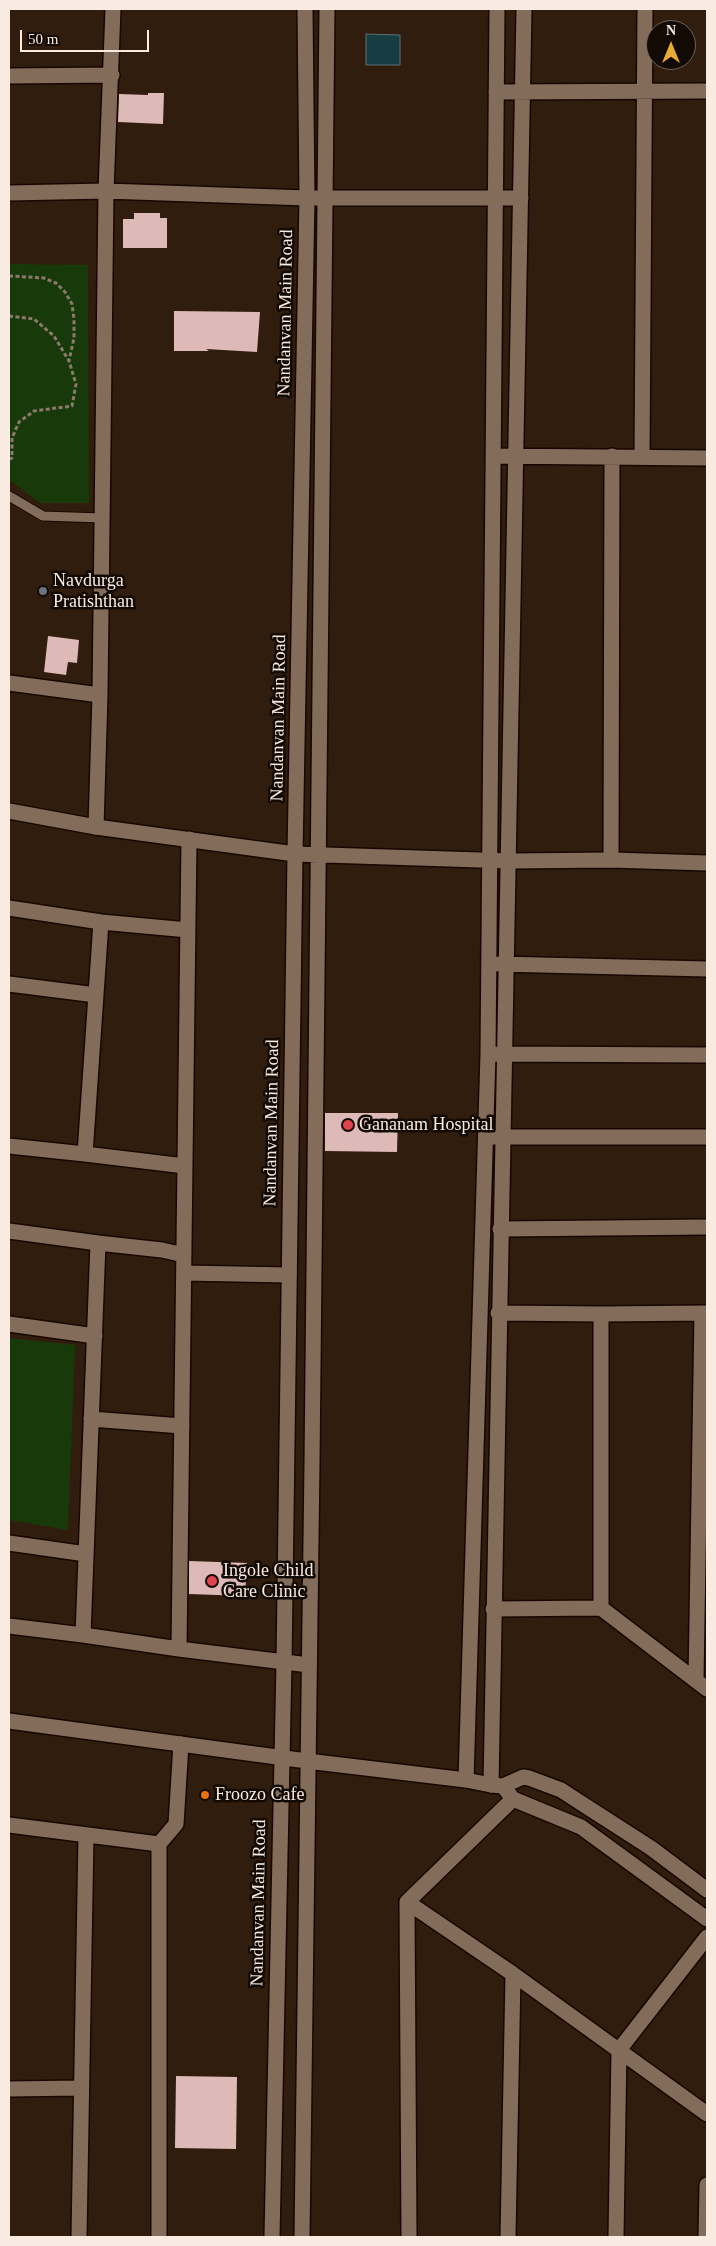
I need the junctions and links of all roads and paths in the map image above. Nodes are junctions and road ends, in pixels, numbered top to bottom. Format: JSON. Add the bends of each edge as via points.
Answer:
{"nodes":[{"id":1,"x":113,"y":9,"type":"edge"},
{"id":2,"x":305,"y":9,"type":"edge"},
{"id":3,"x":327,"y":9,"type":"edge"},
{"id":4,"x":497,"y":9,"type":"edge"},
{"id":5,"x":524,"y":9,"type":"edge"},
{"id":6,"x":645,"y":9,"type":"edge"},
{"id":7,"x":112,"y":75,"type":"junction"},
{"id":8,"x":9,"y":76,"type":"edge"},
{"id":9,"x":644,"y":91,"type":"junction"},
{"id":10,"x":707,"y":91,"type":"edge"},
{"id":11,"x":496,"y":92,"type":"junction"},
{"id":12,"x":523,"y":92,"type":"junction"},
{"id":13,"x":106,"y":191,"type":"junction"},
{"id":14,"x":9,"y":193,"type":"edge"},
{"id":15,"x":307,"y":198,"type":"junction"},
{"id":16,"x":326,"y":198,"type":"junction"},
{"id":17,"x":495,"y":198,"type":"junction"},
{"id":18,"x":521,"y":198,"type":"junction"},
{"id":19,"x":9,"y":276,"type":"edge"},
{"id":20,"x":9,"y":316,"type":"edge"},
{"id":21,"x":69,"y":361,"type":"junction"},
{"id":22,"x":493,"y":456,"type":"junction"},
{"id":23,"x":516,"y":456,"type":"junction"},
{"id":24,"x":612,"y":456,"type":"junction"},
{"id":25,"x":642,"y":457,"type":"junction"},
{"id":26,"x":707,"y":458,"type":"edge"},
{"id":27,"x":9,"y":459,"type":"edge"},
{"id":28,"x":9,"y":496,"type":"edge"},
{"id":29,"x":102,"y":518,"type":"junction"},
{"id":30,"x":9,"y":683,"type":"edge"},
{"id":31,"x":100,"y":695,"type":"junction"},
{"id":32,"x":9,"y":811,"type":"edge"},
{"id":33,"x":96,"y":827,"type":"junction"},
{"id":34,"x":189,"y":838,"type":"junction"},
{"id":35,"x":295,"y":854,"type":"junction"},
{"id":36,"x":318,"y":855,"type":"junction"},
{"id":37,"x":490,"y":860,"type":"junction"},
{"id":38,"x":611,"y":860,"type":"junction"},
{"id":39,"x":510,"y":861,"type":"junction"},
{"id":40,"x":707,"y":862,"type":"edge"},
{"id":41,"x":9,"y":908,"type":"edge"},
{"id":42,"x":101,"y":922,"type":"junction"},
{"id":43,"x":188,"y":930,"type":"junction"},
{"id":44,"x":488,"y":963,"type":"junction"},
{"id":45,"x":507,"y":964,"type":"junction"},
{"id":46,"x":707,"y":969,"type":"edge"},
{"id":47,"x":9,"y":984,"type":"edge"},
{"id":48,"x":96,"y":995,"type":"junction"},
{"id":49,"x":488,"y":1054,"type":"junction"},
{"id":50,"x":505,"y":1054,"type":"junction"},
{"id":51,"x":707,"y":1055,"type":"edge"},
{"id":52,"x":503,"y":1136,"type":"junction"},
{"id":53,"x":486,"y":1137,"type":"junction"},
{"id":54,"x":707,"y":1137,"type":"edge"},
{"id":55,"x":9,"y":1146,"type":"edge"},
{"id":56,"x":86,"y":1154,"type":"junction"},
{"id":57,"x":185,"y":1166,"type":"junction"},
{"id":58,"x":707,"y":1227,"type":"edge"},
{"id":59,"x":500,"y":1229,"type":"junction"},
{"id":60,"x":9,"y":1231,"type":"edge"},
{"id":61,"x":98,"y":1242,"type":"junction"},
{"id":62,"x":184,"y":1255,"type":"junction"},
{"id":63,"x":184,"y":1273,"type":"junction"},
{"id":64,"x":289,"y":1275,"type":"junction"},
{"id":65,"x":498,"y":1313,"type":"junction"},
{"id":66,"x":704,"y":1313,"type":"edge"},
{"id":67,"x":601,"y":1314,"type":"junction"},
{"id":68,"x":9,"y":1324,"type":"edge"},
{"id":69,"x":95,"y":1336,"type":"junction"},
{"id":70,"x":91,"y":1419,"type":"junction"},
{"id":71,"x":182,"y":1426,"type":"junction"},
{"id":72,"x":9,"y":1543,"type":"edge"},
{"id":73,"x":86,"y":1554,"type":"junction"},
{"id":74,"x":601,"y":1608,"type":"junction"},
{"id":75,"x":493,"y":1609,"type":"junction"},
{"id":76,"x":9,"y":1626,"type":"edge"},
{"id":77,"x":82,"y":1635,"type":"junction"},
{"id":78,"x":179,"y":1649,"type":"junction"},
{"id":79,"x":284,"y":1663,"type":"junction"},
{"id":80,"x":309,"y":1665,"type":"junction"},
{"id":81,"x":701,"y":1684,"type":"edge"},
{"id":82,"x":9,"y":1721,"type":"edge"},
{"id":83,"x":181,"y":1744,"type":"junction"},
{"id":84,"x":281,"y":1757,"type":"junction"},
{"id":85,"x":307,"y":1761,"type":"junction"},
{"id":86,"x":466,"y":1780,"type":"junction"},
{"id":87,"x":497,"y":1786,"type":"junction"},
{"id":88,"x":513,"y":1799,"type":"junction"},
{"id":89,"x":9,"y":1826,"type":"edge"},
{"id":90,"x":86,"y":1835,"type":"junction"},
{"id":91,"x":159,"y":1844,"type":"junction"},
{"id":92,"x":707,"y":1890,"type":"edge"},
{"id":93,"x":407,"y":1902,"type":"junction"},
{"id":94,"x":707,"y":1919,"type":"edge"},
{"id":95,"x":707,"y":1937,"type":"edge"},
{"id":96,"x":513,"y":1974,"type":"junction"},
{"id":97,"x":619,"y":2050,"type":"junction"},
{"id":98,"x":82,"y":2088,"type":"junction"},
{"id":99,"x":9,"y":2089,"type":"edge"},
{"id":100,"x":707,"y":2114,"type":"edge"},
{"id":101,"x":707,"y":2185,"type":"edge"},
{"id":102,"x":78,"y":2237,"type":"edge"},
{"id":103,"x":160,"y":2237,"type":"edge"},
{"id":104,"x":272,"y":2237,"type":"edge"},
{"id":105,"x":302,"y":2237,"type":"edge"},
{"id":106,"x":409,"y":2237,"type":"edge"},
{"id":107,"x":508,"y":2237,"type":"edge"},
{"id":108,"x":616,"y":2237,"type":"edge"},
{"id":109,"x":706,"y":2237,"type":"edge"}],
"edges":[{"from":1,"to":7,"type":"street"},
{"from":2,"to":15,"type":"street","name":"Nandanvan Main Road"},
{"from":3,"to":16,"type":"street"},
{"from":4,"to":11,"type":"street"},
{"from":5,"to":12,"type":"street"},
{"from":6,"to":9,"type":"street"},
{"from":7,"to":8,"type":"street"},
{"from":7,"to":13,"type":"street"},
{"from":9,"to":10,"type":"street"},
{"from":9,"to":12,"type":"street"},
{"from":9,"to":25,"type":"street"},
{"from":11,"to":12,"type":"street"},
{"from":11,"to":17,"type":"street"},
{"from":12,"to":18,"type":"street"},
{"from":13,"to":14,"type":"street"},
{"from":13,"to":15,"type":"street"},
{"from":13,"to":29,"type":"street"},
{"from":15,"to":16,"type":"street"},
{"from":15,"to":35,"type":"street","name":"Nandanvan Main Road"},
{"from":16,"to":17,"type":"street"},
{"from":16,"to":36,"type":"street"},
{"from":17,"to":18,"type":"street"},
{"from":17,"to":22,"type":"street"},
{"from":18,"to":23,"type":"street"},
{"from":19,"to":21,"type":"path","via":[[44,278],[65,292],[72,304],[74,329]]},
{"from":20,"to":21,"type":"path","via":[[34,319],[54,336]]},
{"from":21,"to":27,"type":"path","via":[[76,384],[72,406],[34,410],[19,422],[12,438],[12,458]]},
{"from":22,"to":23,"type":"street"},
{"from":22,"to":37,"type":"street"},
{"from":23,"to":24,"type":"street"},
{"from":23,"to":39,"type":"street"},
{"from":24,"to":25,"type":"street"},
{"from":24,"to":38,"type":"street"},
{"from":25,"to":26,"type":"street"},
{"from":28,"to":29,"type":"lane","via":[[43,516]]},
{"from":29,"to":31,"type":"street"},
{"from":30,"to":31,"type":"street"},
{"from":31,"to":33,"type":"street"},
{"from":32,"to":33,"type":"street"},
{"from":33,"to":34,"type":"street"},
{"from":34,"to":35,"type":"street"},
{"from":34,"to":43,"type":"street"},
{"from":35,"to":36,"type":"street"},
{"from":35,"to":64,"type":"street","name":"Nandanvan Main Road"},
{"from":36,"to":37,"type":"street"},
{"from":36,"to":80,"type":"street"},
{"from":37,"to":39,"type":"street"},
{"from":37,"to":44,"type":"street"},
{"from":38,"to":39,"type":"street"},
{"from":38,"to":40,"type":"street"},
{"from":39,"to":45,"type":"street"},
{"from":41,"to":42,"type":"street"},
{"from":42,"to":43,"type":"street"},
{"from":42,"to":48,"type":"street"},
{"from":43,"to":57,"type":"street"},
{"from":44,"to":45,"type":"street"},
{"from":44,"to":49,"type":"street"},
{"from":45,"to":46,"type":"street"},
{"from":45,"to":50,"type":"street"},
{"from":47,"to":48,"type":"street"},
{"from":48,"to":56,"type":"street"},
{"from":49,"to":50,"type":"street"},
{"from":49,"to":53,"type":"street"},
{"from":50,"to":51,"type":"street"},
{"from":50,"to":52,"type":"street"},
{"from":52,"to":53,"type":"street"},
{"from":52,"to":54,"type":"street"},
{"from":52,"to":59,"type":"street"},
{"from":53,"to":86,"type":"street"},
{"from":55,"to":56,"type":"street"},
{"from":56,"to":57,"type":"street"},
{"from":57,"to":62,"type":"street"},
{"from":58,"to":59,"type":"street"},
{"from":59,"to":65,"type":"street"},
{"from":60,"to":61,"type":"street"},
{"from":61,"to":62,"type":"street"},
{"from":61,"to":69,"type":"street"},
{"from":62,"to":63,"type":"street"},
{"from":63,"to":64,"type":"street"},
{"from":63,"to":71,"type":"street"},
{"from":64,"to":79,"type":"street","name":"Nandanvan Main Road"},
{"from":65,"to":67,"type":"street"},
{"from":65,"to":75,"type":"street"},
{"from":66,"to":67,"type":"street"},
{"from":66,"to":81,"type":"street"},
{"from":67,"to":74,"type":"street"},
{"from":68,"to":69,"type":"street"},
{"from":69,"to":70,"type":"street"},
{"from":70,"to":71,"type":"street"},
{"from":70,"to":73,"type":"street"},
{"from":71,"to":78,"type":"street"},
{"from":72,"to":73,"type":"street"},
{"from":73,"to":77,"type":"street"},
{"from":74,"to":75,"type":"street"},
{"from":74,"to":81,"type":"street"},
{"from":75,"to":87,"type":"street"},
{"from":76,"to":77,"type":"street"},
{"from":77,"to":78,"type":"street"},
{"from":78,"to":79,"type":"street"},
{"from":79,"to":80,"type":"street"},
{"from":79,"to":84,"type":"street","name":"Nandanvan Main Road"},
{"from":80,"to":85,"type":"street"},
{"from":82,"to":83,"type":"street"},
{"from":83,"to":84,"type":"street"},
{"from":83,"to":91,"type":"street","via":[[176,1824]]},
{"from":84,"to":85,"type":"street"},
{"from":84,"to":104,"type":"street","name":"Nandanvan Main Road"},
{"from":85,"to":86,"type":"street"},
{"from":85,"to":105,"type":"street"},
{"from":86,"to":87,"type":"street"},
{"from":87,"to":88,"type":"street"},
{"from":87,"to":92,"type":"street","via":[[523,1777],[561,1790],[651,1848]]},
{"from":88,"to":93,"type":"street"},
{"from":88,"to":94,"type":"street","via":[[581,1827]]},
{"from":89,"to":90,"type":"street"},
{"from":90,"to":91,"type":"street"},
{"from":90,"to":98,"type":"street"},
{"from":91,"to":103,"type":"street"},
{"from":93,"to":96,"type":"street"},
{"from":93,"to":106,"type":"street"},
{"from":95,"to":97,"type":"street"},
{"from":96,"to":97,"type":"street"},
{"from":96,"to":107,"type":"street"},
{"from":97,"to":100,"type":"street"},
{"from":97,"to":108,"type":"street"},
{"from":98,"to":99,"type":"street"},
{"from":98,"to":102,"type":"street"},
{"from":101,"to":109,"type":"street"}]}
